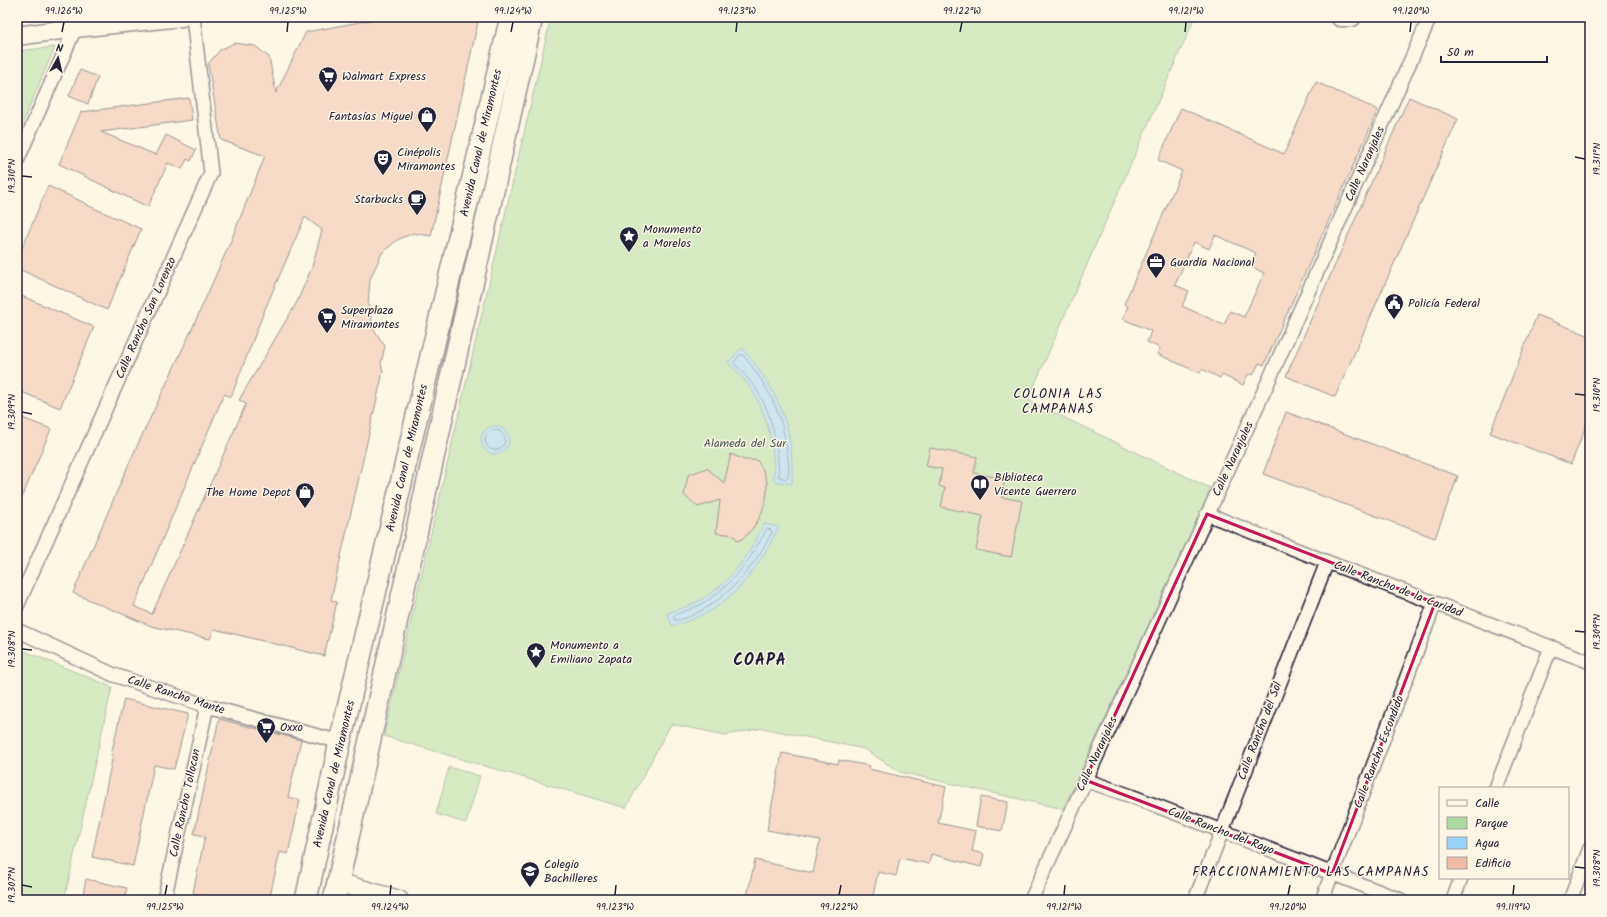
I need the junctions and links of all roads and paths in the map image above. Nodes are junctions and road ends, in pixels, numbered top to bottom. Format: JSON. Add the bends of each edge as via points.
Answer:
{"nodes":[{"id":1,"x":182,"y":17,"type":"edge"},
{"id":2,"x":193,"y":17,"type":"edge"},
{"id":3,"x":511,"y":17,"type":"edge"},
{"id":4,"x":532,"y":17,"type":"edge"},
{"id":5,"x":1340,"y":17,"type":"edge"},
{"id":6,"x":1352,"y":17,"type":"edge"},
{"id":7,"x":1430,"y":17,"type":"edge"},
{"id":8,"x":78,"y":22,"type":"edge"},
{"id":9,"x":17,"y":36,"type":"edge"},
{"id":10,"x":17,"y":161,"type":"edge"},
{"id":11,"x":1207,"y":514,"type":"junction"},
{"id":12,"x":1327,"y":562,"type":"junction"},
{"id":13,"x":1435,"y":603,"type":"junction"},
{"id":14,"x":17,"y":606,"type":"edge"},
{"id":15,"x":17,"y":630,"type":"edge"},
{"id":16,"x":1551,"y":648,"type":"junction"},
{"id":17,"x":1590,"y":662,"type":"edge"},
{"id":18,"x":207,"y":706,"type":"junction"},
{"id":19,"x":340,"y":742,"type":"junction"},
{"id":20,"x":1085,"y":780,"type":"junction"},
{"id":21,"x":1496,"y":787,"type":"edge"},
{"id":22,"x":1221,"y":831,"type":"junction"},
{"id":23,"x":1590,"y":848,"type":"edge"},
{"id":24,"x":1332,"y":874,"type":"junction"},
{"id":25,"x":1461,"y":879,"type":"edge"},
{"id":26,"x":336,"y":891,"type":"edge"},
{"id":27,"x":164,"y":900,"type":"edge"},
{"id":28,"x":306,"y":900,"type":"edge"},
{"id":29,"x":399,"y":900,"type":"edge"},
{"id":30,"x":1031,"y":900,"type":"edge"},
{"id":31,"x":1195,"y":900,"type":"edge"},
{"id":32,"x":1322,"y":900,"type":"edge"},
{"id":33,"x":1401,"y":900,"type":"edge"},
{"id":34,"x":1453,"y":900,"type":"edge"},
{"id":35,"x":1570,"y":900,"type":"edge"}],
"edges":[{"from":1,"to":8,"type":"main road"},
{"from":2,"to":14,"type":"street","name":"Calle Rancho San Lorenzo","via":[[211,173]]},
{"from":3,"to":19,"type":"main road","name":"Avenida Canal de Miramontes"},
{"from":4,"to":26,"type":"main road","name":"Avenida Canal de Miramontes"},
{"from":5,"to":6,"type":"main road"},
{"from":7,"to":11,"type":"street","name":"Calle Naranjales","via":[[1273,373]]},
{"from":8,"to":9,"type":"main road"},
{"from":8,"to":10,"type":"street"},
{"from":11,"to":12,"type":"street","name":"Calle Rancho de la Caridad"},
{"from":11,"to":20,"type":"street","name":"Calle Naranjales"},
{"from":12,"to":13,"type":"street","name":"Calle Rancho de la Caridad"},
{"from":12,"to":22,"type":"street","name":"Calle Rancho del Sol"},
{"from":13,"to":16,"type":"street","name":"Calle Rancho de la Caridad"},
{"from":13,"to":24,"type":"street","name":"Calle Rancho Escondido"},
{"from":15,"to":18,"type":"street","name":"Calle Rancho Mante","via":[[114,675]]},
{"from":16,"to":17,"type":"street","name":"Calle Rancho de la Caridad"},
{"from":16,"to":21,"type":"street"},
{"from":18,"to":19,"type":"street","name":"Calle Rancho Mante"},
{"from":18,"to":27,"type":"street","name":"Calle Rancho Tollocan"},
{"from":19,"to":28,"type":"main road","name":"Avenida Canal de Miramontes"},
{"from":20,"to":22,"type":"street","name":"Calle Rancho del Rayo"},
{"from":20,"to":30,"type":"street","name":"Calle Naranjales"},
{"from":22,"to":24,"type":"street","name":"Calle Rancho del Rayo"},
{"from":22,"to":31,"type":"street","name":"Calle Rancho del Sol"},
{"from":23,"to":35,"type":"street"},
{"from":24,"to":32,"type":"street","name":"Calle Rancho Escondido"},
{"from":24,"to":33,"type":"street","name":"Calle Rancho del Rayo"},
{"from":25,"to":34,"type":"street"},
{"from":26,"to":29,"type":"main road"}]}
